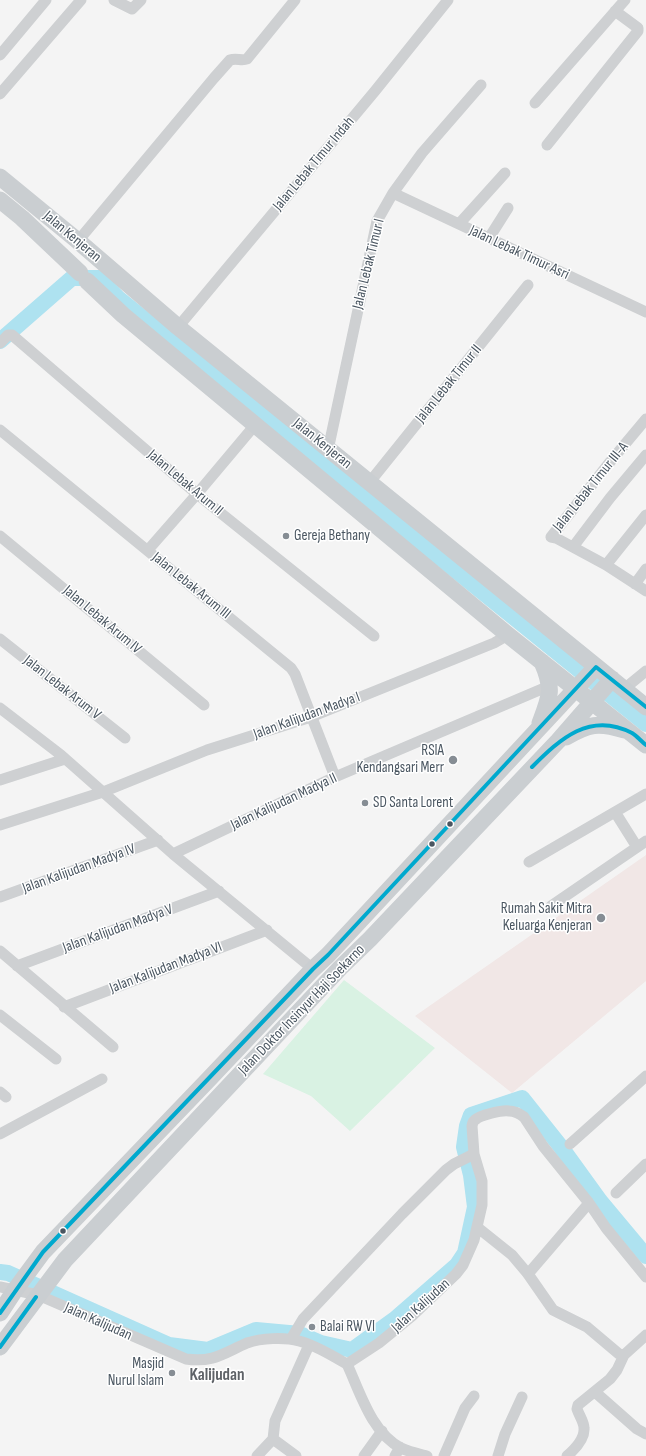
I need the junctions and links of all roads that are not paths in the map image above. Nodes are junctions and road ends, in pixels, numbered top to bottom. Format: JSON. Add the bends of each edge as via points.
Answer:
{"nodes":[{"id":1,"x":46,"y":0,"type":"edge"},
{"id":2,"x":81,"y":0,"type":"edge"},
{"id":3,"x":114,"y":0,"type":"edge"},
{"id":4,"x":141,"y":0,"type":"edge"},
{"id":5,"x":295,"y":0,"type":"edge"},
{"id":6,"x":448,"y":0,"type":"edge"},
{"id":7,"x":624,"y":0,"type":"edge"},
{"id":8,"x":615,"y":11,"type":"junction"},
{"id":9,"x":0,"y":55,"type":"edge"},
{"id":10,"x":481,"y":85,"type":"dead end"},
{"id":11,"x":0,"y":94,"type":"edge"},
{"id":12,"x":535,"y":103,"type":"dead end"},
{"id":13,"x":547,"y":145,"type":"dead end"},
{"id":14,"x":506,"y":173,"type":"dead end"},
{"id":15,"x":0,"y":177,"type":"edge"},
{"id":16,"x":393,"y":193,"type":"junction"},
{"id":17,"x":0,"y":200,"type":"edge"},
{"id":18,"x":508,"y":208,"type":"dead end"},
{"id":19,"x":459,"y":224,"type":"junction"},
{"id":20,"x":489,"y":238,"type":"junction"},
{"id":21,"x":78,"y":241,"type":"junction"},
{"id":22,"x":528,"y":285,"type":"dead end"},
{"id":23,"x":646,"y":312,"type":"edge"},
{"id":24,"x":178,"y":327,"type":"junction"},
{"id":25,"x":0,"y":343,"type":"edge"},
{"id":26,"x":646,"y":419,"type":"edge"},
{"id":27,"x":255,"y":424,"type":"junction"},
{"id":28,"x":0,"y":430,"type":"edge"},
{"id":29,"x":328,"y":450,"type":"junction"},
{"id":30,"x":646,"y":455,"type":"edge"},
{"id":31,"x":369,"y":483,"type":"junction"},
{"id":32,"x":197,"y":494,"type":"junction"},
{"id":33,"x":646,"y":515,"type":"edge"},
{"id":34,"x":0,"y":536,"type":"edge"},
{"id":35,"x":573,"y":547,"type":"junction"},
{"id":36,"x":148,"y":550,"type":"junction"},
{"id":37,"x":606,"y":565,"type":"junction"},
{"id":38,"x":646,"y":569,"type":"edge"},
{"id":39,"x":635,"y":584,"type":"junction"},
{"id":40,"x":646,"y":591,"type":"edge"},
{"id":41,"x":508,"y":635,"type":"junction"},
{"id":42,"x":374,"y":636,"type":"dead end"},
{"id":43,"x":0,"y":639,"type":"edge"},
{"id":44,"x":542,"y":662,"type":"junction"},
{"id":45,"x":595,"y":669,"type":"junction"},
{"id":46,"x":646,"y":671,"type":"edge"},
{"id":47,"x":615,"y":684,"type":"junction"},
{"id":48,"x":549,"y":686,"type":"junction"},
{"id":49,"x":578,"y":686,"type":"junction"},
{"id":50,"x":595,"y":699,"type":"junction"},
{"id":51,"x":204,"y":705,"type":"dead end"},
{"id":52,"x":646,"y":707,"type":"edge"},
{"id":53,"x":0,"y":708,"type":"edge"},
{"id":54,"x":311,"y":717,"type":"junction"},
{"id":55,"x":630,"y":732,"type":"junction"},
{"id":56,"x":535,"y":734,"type":"junction"},
{"id":57,"x":125,"y":738,"type":"dead end"},
{"id":58,"x":558,"y":741,"type":"junction"},
{"id":59,"x":646,"y":745,"type":"edge"},
{"id":60,"x":65,"y":760,"type":"junction"},
{"id":61,"x":335,"y":777,"type":"junction"},
{"id":62,"x":0,"y":780,"type":"edge"},
{"id":63,"x":103,"y":792,"type":"junction"},
{"id":64,"x":646,"y":795,"type":"edge"},
{"id":65,"x":615,"y":812,"type":"junction"},
{"id":66,"x":0,"y":825,"type":"edge"},
{"id":67,"x":158,"y":840,"type":"junction"},
{"id":68,"x":642,"y":844,"type":"edge"},
{"id":69,"x":173,"y":854,"type":"junction"},
{"id":70,"x":529,"y":862,"type":"dead end"},
{"id":71,"x":219,"y":891,"type":"junction"},
{"id":72,"x":0,"y":897,"type":"edge"},
{"id":73,"x":551,"y":906,"type":"dead end"},
{"id":74,"x":267,"y":930,"type":"junction"},
{"id":75,"x":0,"y":951,"type":"edge"},
{"id":76,"x":328,"y":955,"type":"junction"},
{"id":77,"x":17,"y":966,"type":"junction"},
{"id":78,"x":340,"y":968,"type":"junction"},
{"id":79,"x":313,"y":969,"type":"junction"},
{"id":80,"x":328,"y":981,"type":"junction"},
{"id":81,"x":64,"y":1007,"type":"junction"},
{"id":82,"x":0,"y":1015,"type":"edge"},
{"id":83,"x":113,"y":1047,"type":"dead end"},
{"id":84,"x":56,"y":1059,"type":"dead end"},
{"id":85,"x":646,"y":1076,"type":"edge"},
{"id":86,"x":102,"y":1079,"type":"dead end"},
{"id":87,"x":0,"y":1134,"type":"edge"},
{"id":88,"x":570,"y":1144,"type":"dead end"},
{"id":89,"x":470,"y":1156,"type":"junction"},
{"id":90,"x":646,"y":1164,"type":"edge"},
{"id":91,"x":616,"y":1193,"type":"dead end"},
{"id":92,"x":589,"y":1203,"type":"junction"},
{"id":93,"x":477,"y":1227,"type":"junction"},
{"id":94,"x":528,"y":1274,"type":"junction"},
{"id":95,"x":646,"y":1277,"type":"edge"},
{"id":96,"x":15,"y":1283,"type":"edge"},
{"id":97,"x":42,"y":1289,"type":"junction"},
{"id":98,"x":0,"y":1313,"type":"edge"},
{"id":99,"x":293,"y":1334,"type":"junction"},
{"id":100,"x":646,"y":1336,"type":"edge"},
{"id":101,"x":309,"y":1345,"type":"junction"},
{"id":102,"x":0,"y":1347,"type":"edge"},
{"id":103,"x":624,"y":1355,"type":"junction"},
{"id":104,"x":347,"y":1364,"type":"junction"},
{"id":105,"x":595,"y":1392,"type":"junction"},
{"id":106,"x":474,"y":1396,"type":"dead end"},
{"id":107,"x":522,"y":1397,"type":"dead end"},
{"id":108,"x":382,"y":1431,"type":"junction"},
{"id":109,"x":646,"y":1434,"type":"edge"},
{"id":110,"x":273,"y":1439,"type":"junction"},
{"id":111,"x":397,"y":1452,"type":"edge"},
{"id":112,"x":257,"y":1456,"type":"edge"},
{"id":113,"x":296,"y":1456,"type":"edge"},
{"id":114,"x":364,"y":1456,"type":"edge"},
{"id":115,"x":427,"y":1456,"type":"edge"},
{"id":116,"x":444,"y":1456,"type":"edge"},
{"id":117,"x":498,"y":1456,"type":"edge"},
{"id":118,"x":567,"y":1456,"type":"edge"}],
"edges":[{"from":1,"to":9,"type":"street"},
{"from":2,"to":11,"type":"street"},
{"from":3,"to":4,"type":"street","via":[[132,9]]},
{"from":5,"to":21,"type":"street","via":[[246,59],[230,60]]},
{"from":6,"to":24,"type":"street","name":"Jalan Lebak Timur Indah"},
{"from":7,"to":8,"type":"street"},
{"from":8,"to":12,"type":"street"},
{"from":8,"to":13,"type":"street","via":[[638,28],[638,31]]},
{"from":10,"to":16,"type":"street","name":"Jalan Lebak Timur I","via":[[422,153]]},
{"from":14,"to":19,"type":"street"},
{"from":15,"to":21,"type":"main road","name":"Jalan Kenjeran"},
{"from":16,"to":19,"type":"street","name":"Jalan Lebak Timur Asri"},
{"from":16,"to":29,"type":"street","name":"Jalan Lebak Timur I","via":[[376,224]]},
{"from":17,"to":27,"type":"main road","name":"Jalan Kenjeran","via":[[123,315]]},
{"from":18,"to":20,"type":"street"},
{"from":19,"to":20,"type":"street","name":"Jalan Lebak Timur Asri"},
{"from":20,"to":23,"type":"street","name":"Jalan Lebak Timur Asri"},
{"from":21,"to":24,"type":"main road","name":"Jalan Kenjeran"},
{"from":22,"to":31,"type":"street","name":"Jalan Lebak Timur II"},
{"from":24,"to":29,"type":"main road","name":"Jalan Kenjeran"},
{"from":25,"to":32,"type":"street","name":"Jalan Lebak Arum II","via":[[8,335],[12,335]]},
{"from":26,"to":35,"type":"street","name":"Jalan Lebak Timur III-A","via":[[551,537]]},
{"from":27,"to":32,"type":"street"},
{"from":27,"to":41,"type":"main road","name":"Jalan Kenjeran"},
{"from":28,"to":36,"type":"street","name":"Jalan Lebak Arum III"},
{"from":29,"to":31,"type":"main road","name":"Jalan Kenjeran"},
{"from":30,"to":35,"type":"street"},
{"from":31,"to":45,"type":"main road","name":"Jalan Kenjeran"},
{"from":32,"to":36,"type":"street"},
{"from":32,"to":42,"type":"street","name":"Jalan Lebak Arum II"},
{"from":33,"to":37,"type":"street"},
{"from":34,"to":51,"type":"street","name":"Jalan Lebak Arum IV"},
{"from":35,"to":37,"type":"street"},
{"from":36,"to":54,"type":"street","name":"Jalan Lebak Arum III","via":[[291,668]]},
{"from":37,"to":39,"type":"street"},
{"from":38,"to":39,"type":"street"},
{"from":39,"to":40,"type":"street"},
{"from":41,"to":44,"type":"main road","name":"Jalan Kenjeran"},
{"from":41,"to":54,"type":"street","name":"Jalan Kalijudan Madya I","via":[[494,643]]},
{"from":43,"to":57,"type":"street","name":"Jalan Lebak Arum V"},
{"from":44,"to":48,"type":"main road"},
{"from":44,"to":49,"type":"main road","name":"Jalan Kenjeran"},
{"from":45,"to":47,"type":"main road","name":"Jalan Kenjeran"},
{"from":45,"to":49,"type":"main road","name":"Jalan Doktor Insinyur Haji Soekarno"},
{"from":46,"to":47,"type":"street"},
{"from":47,"to":50,"type":"main road","name":"Jalan Doktor Insinyur Haji Soekarno"},
{"from":47,"to":52,"type":"main road","name":"Jalan Kenjeran"},
{"from":48,"to":56,"type":"main road","via":[[550,696]]},
{"from":48,"to":61,"type":"street","name":"Jalan Kalijudan Madya II"},
{"from":49,"to":50,"type":"main road","name":"Jalan Kenjeran"},
{"from":49,"to":56,"type":"main road","name":"Jalan Doktor Insinyur Haji Soekarno"},
{"from":50,"to":55,"type":"main road","name":"Jalan Kenjeran"},
{"from":50,"to":58,"type":"main road","name":"Jalan Doktor Insinyur Haji Soekarno"},
{"from":53,"to":60,"type":"street"},
{"from":54,"to":61,"type":"street","name":"Jalan Lebak Arum III"},
{"from":54,"to":63,"type":"street","name":"Jalan Kalijudan Madya I","via":[[207,750]]},
{"from":55,"to":58,"type":"main road","via":[[609,725],[589,726]]},
{"from":55,"to":59,"type":"main road","name":"Jalan Kenjeran"},
{"from":56,"to":76,"type":"main road","name":"Jalan Doktor Insinyur Haji Soekarno"},
{"from":58,"to":78,"type":"main road","name":"Jalan Doktor Insinyur Haji Soekarno"},
{"from":60,"to":62,"type":"street"},
{"from":60,"to":63,"type":"street"},
{"from":61,"to":69,"type":"street","name":"Jalan Kalijudan Madya II"},
{"from":63,"to":66,"type":"street","name":"Jalan Kalijudan Madya I"},
{"from":63,"to":67,"type":"street"},
{"from":64,"to":65,"type":"street"},
{"from":65,"to":68,"type":"street"},
{"from":65,"to":70,"type":"street"},
{"from":67,"to":69,"type":"street"},
{"from":67,"to":72,"type":"street","name":"Jalan Kalijudan Madya IV"},
{"from":68,"to":73,"type":"street"},
{"from":69,"to":71,"type":"street"},
{"from":71,"to":74,"type":"street"},
{"from":71,"to":77,"type":"street","name":"Jalan Kalijudan Madya V"},
{"from":74,"to":79,"type":"street"},
{"from":74,"to":81,"type":"street","name":"Jalan Kalijudan Madya VI"},
{"from":75,"to":77,"type":"street"},
{"from":76,"to":78,"type":"main road","via":[[330,965]]},
{"from":76,"to":79,"type":"main road","name":"Jalan Doktor Insinyur Haji Soekarno"},
{"from":77,"to":81,"type":"street"},
{"from":78,"to":80,"type":"main road","name":"Jalan Doktor Insinyur Haji Soekarno"},
{"from":79,"to":80,"type":"main road","via":[[326,972]]},
{"from":79,"to":96,"type":"main road","name":"Jalan Doktor Insinyur Haji Soekarno"},
{"from":80,"to":97,"type":"main road","name":"Jalan Doktor Insinyur Haji Soekarno","via":[[70,1254]]},
{"from":81,"to":83,"type":"street"},
{"from":82,"to":84,"type":"street"},
{"from":85,"to":88,"type":"street"},
{"from":86,"to":87,"type":"street"},
{"from":89,"to":92,"type":"street","name":"Jalan Kalijudan","via":[[473,1122],[476,1119],[509,1110],[520,1114],[529,1122],[543,1146]]},
{"from":89,"to":93,"type":"street","name":"Jalan Kalijudan","via":[[482,1181],[482,1205]]},
{"from":89,"to":99,"type":"street","via":[[454,1164],[438,1177],[327,1292]]},
{"from":90,"to":91,"type":"street"},
{"from":92,"to":94,"type":"street"},
{"from":92,"to":95,"type":"street","name":"Jalan Kalijudan"},
{"from":93,"to":94,"type":"street","via":[[512,1255]]},
{"from":93,"to":104,"type":"street","name":"Jalan Kalijudan","via":[[470,1253],[456,1274],[412,1316],[379,1343]]},
{"from":94,"to":103,"type":"street","via":[[553,1310],[587,1327],[619,1354]]},
{"from":96,"to":97,"type":"street","name":"Jalan Kalijudan"},
{"from":96,"to":98,"type":"main road","name":"Jalan Doktor Insinyur Haji Soekarno"},
{"from":97,"to":99,"type":"street","name":"Jalan Kalijudan","via":[[179,1358],[214,1359],[248,1343]]},
{"from":97,"to":102,"type":"main road","name":"Jalan Doktor Insinyur Haji Soekarno"},
{"from":99,"to":101,"type":"street","name":"Jalan Kalijudan"},
{"from":100,"to":103,"type":"street"},
{"from":101,"to":104,"type":"street","name":"Jalan Kalijudan"},
{"from":101,"to":110,"type":"street","via":[[275,1421]]},
{"from":103,"to":105,"type":"street","via":[[610,1379]]},
{"from":104,"to":108,"type":"street","via":[[366,1407]]},
{"from":105,"to":109,"type":"street"},
{"from":105,"to":118,"type":"street","via":[[577,1407],[584,1428],[583,1436]]},
{"from":106,"to":116,"type":"street","via":[[465,1408]]},
{"from":107,"to":117,"type":"street"},
{"from":108,"to":111,"type":"street"},
{"from":108,"to":114,"type":"street"},
{"from":110,"to":112,"type":"street"},
{"from":110,"to":113,"type":"street"},
{"from":111,"to":115,"type":"street"}]}
